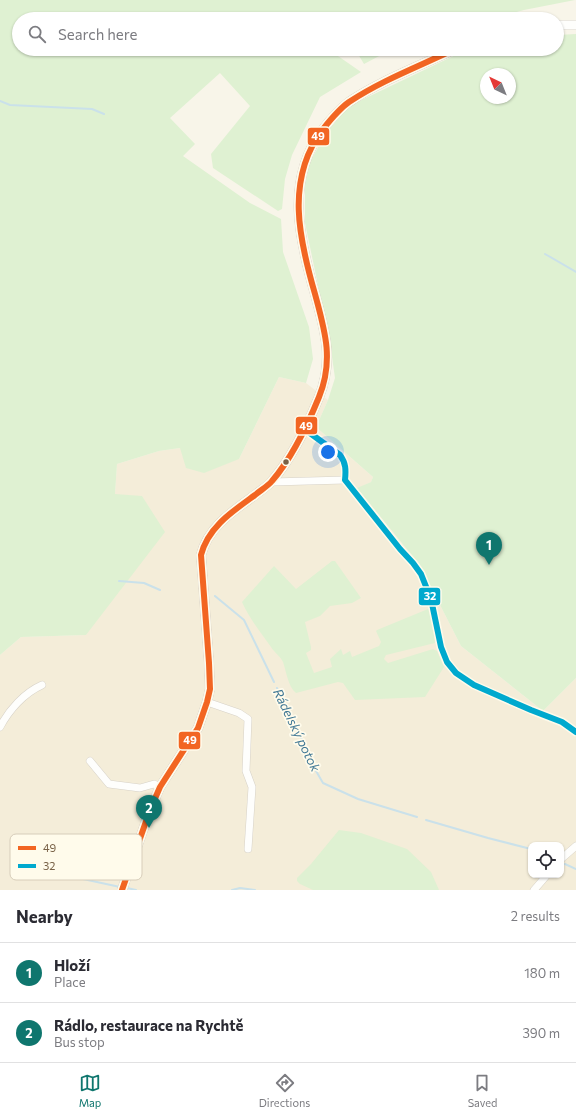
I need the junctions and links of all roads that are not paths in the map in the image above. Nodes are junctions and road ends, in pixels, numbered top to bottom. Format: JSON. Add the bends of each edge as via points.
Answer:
{"nodes":[{"id":1,"x":576,"y":24,"type":"edge"},
{"id":2,"x":564,"y":25,"type":"edge"},
{"id":3,"x":440,"y":56,"type":"edge"},
{"id":4,"x":304,"y":428,"type":"junction"},
{"id":5,"x":345,"y":480,"type":"junction"},
{"id":6,"x":272,"y":482,"type":"junction"},
{"id":7,"x":42,"y":685,"type":"dead end"},
{"id":8,"x":208,"y":702,"type":"junction"},
{"id":9,"x":0,"y":727,"type":"edge"},
{"id":10,"x":576,"y":732,"type":"edge"},
{"id":11,"x":90,"y":761,"type":"dead end"},
{"id":12,"x":160,"y":787,"type":"junction"},
{"id":13,"x":142,"y":834,"type":"edge"},
{"id":14,"x":576,"y":846,"type":"edge"},
{"id":15,"x":248,"y":849,"type":"dead end"},
{"id":16,"x":564,"y":856,"type":"edge"},
{"id":17,"x":544,"y":878,"type":"edge"},
{"id":18,"x":126,"y":880,"type":"edge"},
{"id":19,"x":122,"y":890,"type":"edge"},
{"id":20,"x":534,"y":890,"type":"edge"}],
"edges":[{"from":1,"to":2,"type":"street"},
{"from":3,"to":4,"type":"street","via":[[370,89],[349,102],[334,115],[307,157],[299,186],[298,216],[304,256],[328,352],[324,381]]},
{"from":4,"to":5,"type":"street","via":[[340,455],[346,470]]},
{"from":4,"to":6,"type":"street"},
{"from":5,"to":6,"type":"street"},
{"from":5,"to":10,"type":"street","via":[[421,574],[431,599],[441,647],[447,662],[456,674],[488,691],[562,722]]},
{"from":6,"to":8,"type":"street","via":[[222,520],[204,546],[201,555],[209,663]]},
{"from":7,"to":9,"type":"street","via":[[19,702]]},
{"from":8,"to":12,"type":"street","via":[[198,728]]},
{"from":8,"to":15,"type":"street","via":[[239,713],[248,719],[246,771],[252,787]]},
{"from":11,"to":12,"type":"street","via":[[109,784],[140,788],[154,784]]},
{"from":12,"to":13,"type":"street"},
{"from":14,"to":16,"type":"street"},
{"from":17,"to":20,"type":"street"},
{"from":18,"to":19,"type":"street"}]}
